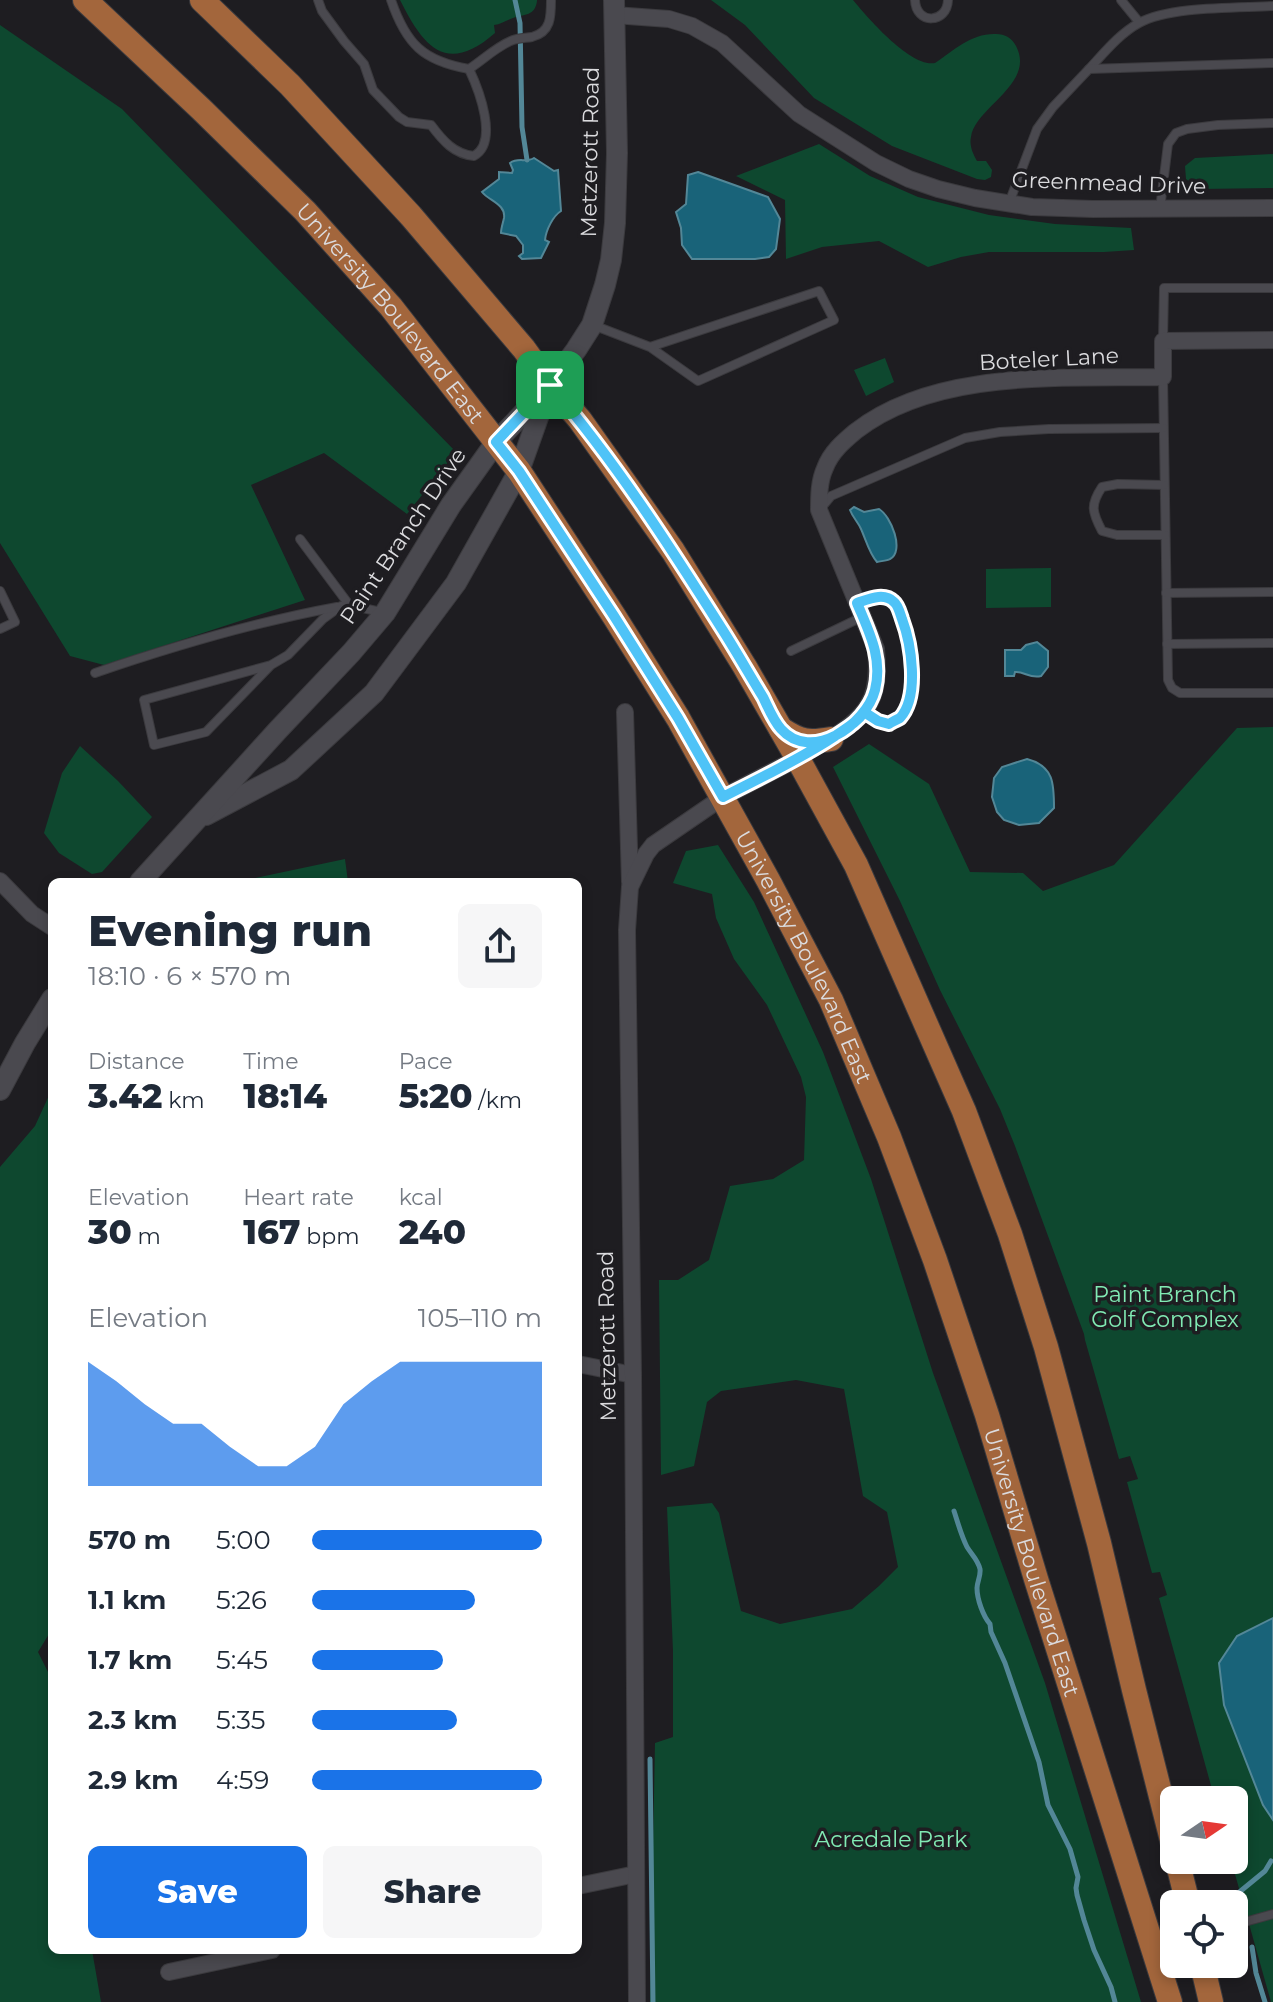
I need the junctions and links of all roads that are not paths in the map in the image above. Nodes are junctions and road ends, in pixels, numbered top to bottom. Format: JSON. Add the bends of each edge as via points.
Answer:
{"nodes":[{"id":1,"x":85,"y":0,"type":"edge"},
{"id":2,"x":202,"y":0,"type":"edge"},
{"id":3,"x":318,"y":0,"type":"edge"},
{"id":4,"x":391,"y":0,"type":"edge"},
{"id":5,"x":551,"y":0,"type":"edge"},
{"id":6,"x":915,"y":0,"type":"edge"},
{"id":7,"x":948,"y":0,"type":"edge"},
{"id":8,"x":1121,"y":0,"type":"edge"},
{"id":9,"x":1248,"y":4,"type":"edge"},
{"id":10,"x":1273,"y":6,"type":"edge"},
{"id":11,"x":614,"y":8,"type":"edge"},
{"id":12,"x":1139,"y":22,"type":"junction"},
{"id":13,"x":1273,"y":63,"type":"edge"},
{"id":14,"x":469,"y":69,"type":"junction"},
{"id":15,"x":1089,"y":69,"type":"junction"},
{"id":16,"x":1273,"y":123,"type":"edge"},
{"id":17,"x":1009,"y":204,"type":"junction"},
{"id":18,"x":1273,"y":208,"type":"edge"},
{"id":19,"x":1160,"y":209,"type":"junction"},
{"id":20,"x":1273,"y":288,"type":"edge"},
{"id":21,"x":592,"y":325,"type":"junction"},
{"id":22,"x":1273,"y":340,"type":"edge"},
{"id":23,"x":1163,"y":341,"type":"junction"},
{"id":24,"x":650,"y":347,"type":"junction"},
{"id":25,"x":1163,"y":377,"type":"junction"},
{"id":26,"x":550,"y":385,"type":"junction"},
{"id":27,"x":1163,"y":428,"type":"junction"},
{"id":28,"x":496,"y":442,"type":"junction"},
{"id":29,"x":519,"y":471,"type":"junction"},
{"id":30,"x":1164,"y":485,"type":"junction"},
{"id":31,"x":819,"y":510,"type":"junction"},
{"id":32,"x":1165,"y":535,"type":"junction"},
{"id":33,"x":300,"y":539,"type":"dead end"},
{"id":34,"x":0,"y":591,"type":"edge"},
{"id":35,"x":1273,"y":592,"type":"edge"},
{"id":36,"x":1166,"y":593,"type":"junction"},
{"id":37,"x":346,"y":606,"type":"junction"},
{"id":38,"x":860,"y":610,"type":"junction"},
{"id":39,"x":385,"y":613,"type":"junction"},
{"id":40,"x":0,"y":629,"type":"edge"},
{"id":41,"x":1273,"y":643,"type":"edge"},
{"id":42,"x":1167,"y":644,"type":"junction"},
{"id":43,"x":791,"y":651,"type":"dead end"},
{"id":44,"x":271,"y":665,"type":"junction"},
{"id":45,"x":95,"y":673,"type":"dead end"},
{"id":46,"x":1273,"y":693,"type":"edge"},
{"id":47,"x":625,"y":712,"type":"dead end"},
{"id":48,"x":864,"y":712,"type":"junction"},
{"id":49,"x":781,"y":729,"type":"junction"},
{"id":50,"x":831,"y":739,"type":"junction"},
{"id":51,"x":798,"y":759,"type":"junction"},
{"id":52,"x":723,"y":797,"type":"junction"},
{"id":53,"x":192,"y":823,"type":"junction"},
{"id":54,"x":144,"y":878,"type":"edge"},
{"id":55,"x":0,"y":881,"type":"edge"},
{"id":56,"x":630,"y":887,"type":"junction"},
{"id":57,"x":48,"y":924,"type":"edge"},
{"id":58,"x":48,"y":1006,"type":"edge"},
{"id":59,"x":0,"y":1090,"type":"edge"},
{"id":60,"x":582,"y":1365,"type":"edge"},
{"id":61,"x":633,"y":1375,"type":"junction"},
{"id":62,"x":1160,"y":1791,"type":"edge"},
{"id":63,"x":636,"y":1874,"type":"junction"},
{"id":64,"x":582,"y":1885,"type":"edge"},
{"id":65,"x":1273,"y":1914,"type":"edge"},
{"id":66,"x":1248,"y":1921,"type":"edge"},
{"id":67,"x":1160,"y":1935,"type":"edge"},
{"id":68,"x":253,"y":1954,"type":"edge"},
{"id":69,"x":169,"y":1972,"type":"dead end"},
{"id":70,"x":1167,"y":1978,"type":"edge"},
{"id":71,"x":1205,"y":1978,"type":"edge"},
{"id":72,"x":637,"y":2002,"type":"edge"},
{"id":73,"x":1170,"y":2002,"type":"edge"},
{"id":74,"x":1211,"y":2002,"type":"edge"}],
"edges":[{"from":1,"to":28,"type":"main road","name":"University Boulevard East","via":[[305,211],[391,307]]},
{"from":2,"to":26,"type":"main road","via":[[391,193]]},
{"from":3,"to":14,"type":"lane","via":[[364,64],[373,90],[399,117],[431,125],[455,151],[474,156],[481,152],[487,131]]},
{"from":4,"to":14,"type":"lane","via":[[398,20],[421,51],[445,65]]},
{"from":5,"to":14,"type":"lane","via":[[550,24],[543,33],[513,40]]},
{"from":6,"to":7,"type":"lane","via":[[919,13],[935,19],[943,15]]},
{"from":8,"to":12,"type":"lane"},
{"from":9,"to":10,"type":"lane"},
{"from":9,"to":12,"type":"lane","via":[[1172,12]]},
{"from":11,"to":17,"type":"street","name":"Greenmead Drive","via":[[692,26],[722,43],[799,114],[876,163],[938,189]]},
{"from":11,"to":21,"type":"street","name":"Metzerott Road","via":[[615,223],[611,260]]},
{"from":12,"to":15,"type":"lane"},
{"from":13,"to":15,"type":"lane"},
{"from":15,"to":17,"type":"lane","via":[[1037,129]]},
{"from":16,"to":19,"type":"lane","via":[[1176,133],[1168,144]]},
{"from":17,"to":19,"type":"street","name":"Greenmead Drive"},
{"from":18,"to":19,"type":"street","name":"Greenmead Drive"},
{"from":20,"to":23,"type":"lane","via":[[1164,288]]},
{"from":21,"to":24,"type":"lane"},
{"from":21,"to":26,"type":"street","name":"Metzerott Road"},
{"from":22,"to":23,"type":"street"},
{"from":23,"to":25,"type":"street"},
{"from":24,"to":24,"type":"lane","via":[[819,291],[834,320],[698,381]]},
{"from":25,"to":27,"type":"lane"},
{"from":25,"to":31,"type":"street","name":"Boteler Lane","via":[[1014,380],[928,396],[868,422],[837,446],[824,468]]},
{"from":26,"to":28,"type":"street","name":"Paint Branch Drive"},
{"from":26,"to":29,"type":"street","name":"Paint Branch Drive"},
{"from":26,"to":49,"type":"main road","via":[[673,551]]},
{"from":27,"to":30,"type":"lane"},
{"from":27,"to":31,"type":"lane","via":[[1037,429],[965,438],[831,496]]},
{"from":28,"to":29,"type":"main road","name":"University Boulevard East"},
{"from":28,"to":39,"type":"street","name":"Paint Branch Drive"},
{"from":29,"to":52,"type":"main road","name":"University Boulevard East","via":[[622,627]]},
{"from":29,"to":53,"type":"street","name":"Paint Branch Drive","via":[[456,583],[374,693],[291,770]]},
{"from":30,"to":32,"type":"lane"},
{"from":30,"to":32,"type":"lane","via":[[1102,487],[1093,515],[1102,531]]},
{"from":31,"to":38,"type":"street","name":"Boteler Lane"},
{"from":32,"to":36,"type":"lane"},
{"from":33,"to":37,"type":"lane"},
{"from":34,"to":40,"type":"lane","via":[[15,622]]},
{"from":35,"to":36,"type":"lane"},
{"from":36,"to":42,"type":"lane"},
{"from":37,"to":39,"type":"lane"},
{"from":37,"to":44,"type":"lane","via":[[323,619]]},
{"from":37,"to":45,"type":"lane","via":[[275,620]]},
{"from":38,"to":43,"type":"lane"},
{"from":38,"to":48,"type":"street","name":"Boteler Lane","via":[[876,649],[879,673]]},
{"from":38,"to":48,"type":"lane","via":[[871,598],[896,603],[912,658],[907,704],[899,719],[889,724]]},
{"from":39,"to":53,"type":"street","name":"Paint Branch Drive"},
{"from":41,"to":42,"type":"lane"},
{"from":42,"to":46,"type":"lane","via":[[1168,680],[1180,693]]},
{"from":44,"to":44,"type":"lane","via":[[144,700],[154,745],[206,732]]},
{"from":47,"to":56,"type":"street"},
{"from":48,"to":50,"type":"street","name":"Boteler Lane"},
{"from":49,"to":50,"type":"main road","via":[[798,740]]},
{"from":49,"to":51,"type":"main road"},
{"from":50,"to":51,"type":"street","name":"Boteler Lane"},
{"from":51,"to":52,"type":"street","name":"Metzerott Road"},
{"from":51,"to":62,"type":"main road","via":[[856,865],[964,1111],[1010,1234],[1095,1528]]},
{"from":52,"to":56,"type":"street","name":"Metzerott Road","via":[[653,845]]},
{"from":52,"to":67,"type":"main road","name":"University Boulevard East","via":[[831,1000],[889,1137],[935,1260],[1036,1579]]},
{"from":53,"to":54,"type":"street","name":"Paint Branch Drive"},
{"from":55,"to":57,"type":"street"},
{"from":56,"to":61,"type":"street","name":"Metzerott Road"},
{"from":58,"to":59,"type":"street"},
{"from":60,"to":61,"type":"street"},
{"from":61,"to":63,"type":"street","name":"Metzerott Road"},
{"from":63,"to":64,"type":"street"},
{"from":63,"to":72,"type":"street","name":"Metzerott Road"},
{"from":65,"to":66,"type":"lane"},
{"from":68,"to":69,"type":"street"},
{"from":70,"to":73,"type":"main road","name":"University Boulevard East"},
{"from":71,"to":74,"type":"main road"}]}
